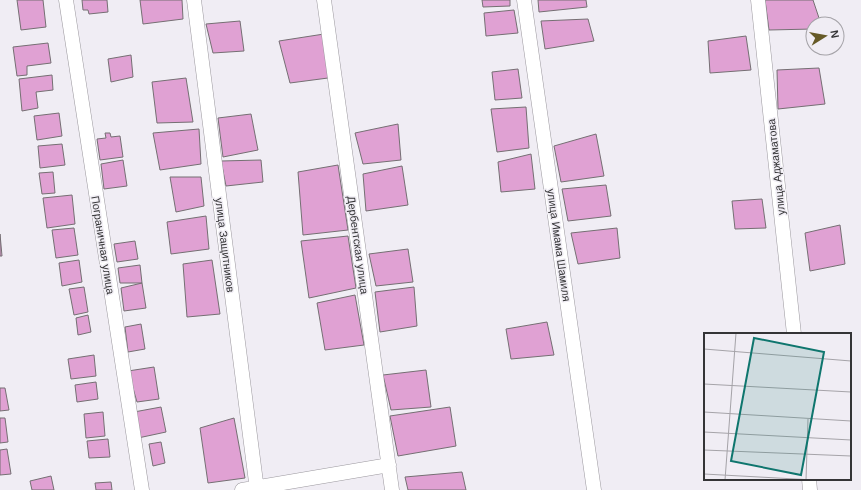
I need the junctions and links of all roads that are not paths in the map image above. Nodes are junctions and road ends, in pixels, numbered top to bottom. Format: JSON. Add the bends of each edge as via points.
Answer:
{"nodes":[{"id":1,"x":66,"y":0,"type":"edge"},
{"id":2,"x":194,"y":0,"type":"edge"},
{"id":3,"x":324,"y":0,"type":"edge"},
{"id":4,"x":524,"y":0,"type":"edge"},
{"id":5,"x":758,"y":0,"type":"edge"},
{"id":6,"x":794,"y":333,"type":"edge"},
{"id":7,"x":389,"y":465,"type":"junction"},
{"id":8,"x":809,"y":480,"type":"edge"},
{"id":9,"x":257,"y":489,"type":"edge"},
{"id":10,"x":142,"y":490,"type":"edge"},
{"id":11,"x":242,"y":490,"type":"edge"},
{"id":12,"x":392,"y":490,"type":"edge"},
{"id":13,"x":594,"y":490,"type":"edge"},
{"id":14,"x":810,"y":490,"type":"edge"}],
"edges":[{"from":1,"to":10,"type":"street","name":"Пограничная улица"},
{"from":2,"to":9,"type":"street","name":"улица Защитников"},
{"from":3,"to":7,"type":"street","name":"Дербентская улица"},
{"from":4,"to":13,"type":"street","name":"улица Имама Шамиля"},
{"from":5,"to":6,"type":"street","name":"улица Аджаматова"},
{"from":7,"to":9,"type":"street"},
{"from":7,"to":12,"type":"street","name":"Дербентская улица"},
{"from":8,"to":14,"type":"street"},
{"from":9,"to":11,"type":"street"}]}
